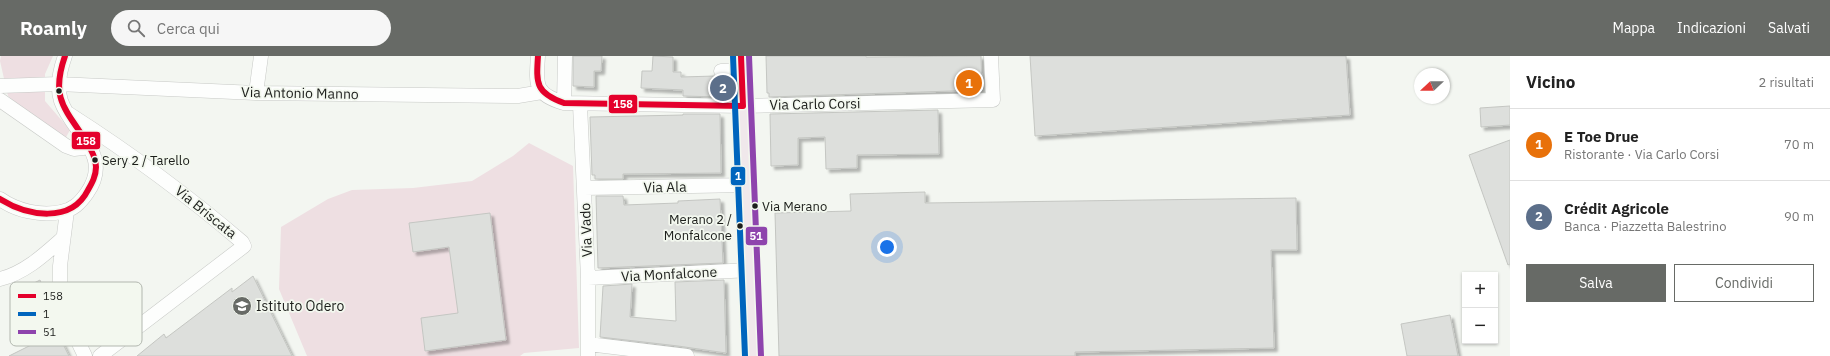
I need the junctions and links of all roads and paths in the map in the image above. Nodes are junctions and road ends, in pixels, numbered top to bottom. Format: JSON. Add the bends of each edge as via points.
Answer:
{"nodes":[{"id":1,"x":65,"y":56,"type":"edge"},
{"id":2,"x":261,"y":56,"type":"edge"},
{"id":3,"x":538,"y":56,"type":"edge"},
{"id":4,"x":565,"y":56,"type":"edge"},
{"id":5,"x":991,"y":56,"type":"edge"},
{"id":6,"x":735,"y":66,"type":"edge"},
{"id":7,"x":58,"y":84,"type":"junction"},
{"id":8,"x":0,"y":86,"type":"edge"},
{"id":9,"x":542,"y":92,"type":"junction"},
{"id":10,"x":256,"y":93,"type":"junction"},
{"id":11,"x":0,"y":100,"type":"edge"},
{"id":12,"x":564,"y":103,"type":"junction"},
{"id":13,"x":580,"y":105,"type":"junction"},
{"id":14,"x":743,"y":106,"type":"junction"},
{"id":15,"x":69,"y":114,"type":"junction"},
{"id":16,"x":91,"y":147,"type":"junction"},
{"id":17,"x":747,"y":185,"type":"junction"},
{"id":18,"x":584,"y":188,"type":"junction"},
{"id":19,"x":0,"y":199,"type":"edge"},
{"id":20,"x":67,"y":211,"type":"junction"},
{"id":21,"x":63,"y":238,"type":"junction"},
{"id":22,"x":750,"y":270,"type":"junction"},
{"id":23,"x":588,"y":278,"type":"junction"},
{"id":24,"x":0,"y":279,"type":"edge"},
{"id":25,"x":60,"y":282,"type":"edge"},
{"id":26,"x":142,"y":329,"type":"edge"},
{"id":27,"x":80,"y":346,"type":"edge"},
{"id":28,"x":588,"y":350,"type":"edge"},
{"id":29,"x":115,"y":351,"type":"edge"},
{"id":30,"x":85,"y":356,"type":"edge"},
{"id":31,"x":100,"y":356,"type":"edge"},
{"id":32,"x":687,"y":356,"type":"edge"},
{"id":33,"x":753,"y":356,"type":"edge"}],
"edges":[{"from":1,"to":7,"type":"street"},
{"from":2,"to":10,"type":"street"},
{"from":3,"to":9,"type":"street","via":[[536,80]]},
{"from":4,"to":12,"type":"street"},
{"from":5,"to":14,"type":"street","name":"Via Carlo Corsi","via":[[993,100]]},
{"from":6,"to":14,"type":"main road"},
{"from":7,"to":8,"type":"street","name":"Via Antonio Manno"},
{"from":7,"to":10,"type":"street","name":"Via Antonio Manno"},
{"from":7,"to":15,"type":"street","via":[[61,101]]},
{"from":9,"to":10,"type":"street","name":"Via Antonio Manno","via":[[518,96]]},
{"from":9,"to":12,"type":"street","name":"Via Carlo Corsi","via":[[549,99]]},
{"from":11,"to":16,"type":"street","via":[[66,146],[74,149]]},
{"from":12,"to":13,"type":"street","name":"Via Carlo Corsi"},
{"from":13,"to":14,"type":"street","name":"Via Carlo Corsi"},
{"from":13,"to":18,"type":"street","name":"Via Vado"},
{"from":14,"to":17,"type":"main road"},
{"from":15,"to":16,"type":"street"},
{"from":15,"to":26,"type":"street","name":"Via Briscata","via":[[120,146],[194,201],[244,246]]},
{"from":16,"to":20,"type":"street","via":[[95,164],[93,182],[82,200]]},
{"from":17,"to":18,"type":"street","name":"Via Ala"},
{"from":17,"to":22,"type":"main road"},
{"from":18,"to":23,"type":"street","name":"Via Vado"},
{"from":19,"to":20,"type":"street","via":[[13,206],[38,213],[54,214]]},
{"from":20,"to":21,"type":"street"},
{"from":21,"to":24,"type":"street","via":[[35,262]]},
{"from":21,"to":25,"type":"street"},
{"from":22,"to":23,"type":"street","name":"Via Monfalcone"},
{"from":22,"to":33,"type":"main road"},
{"from":23,"to":28,"type":"street","name":"Via Vado"},
{"from":27,"to":30,"type":"street"},
{"from":28,"to":32,"type":"street"},
{"from":29,"to":31,"type":"street","name":"Via Briscata"}]}
